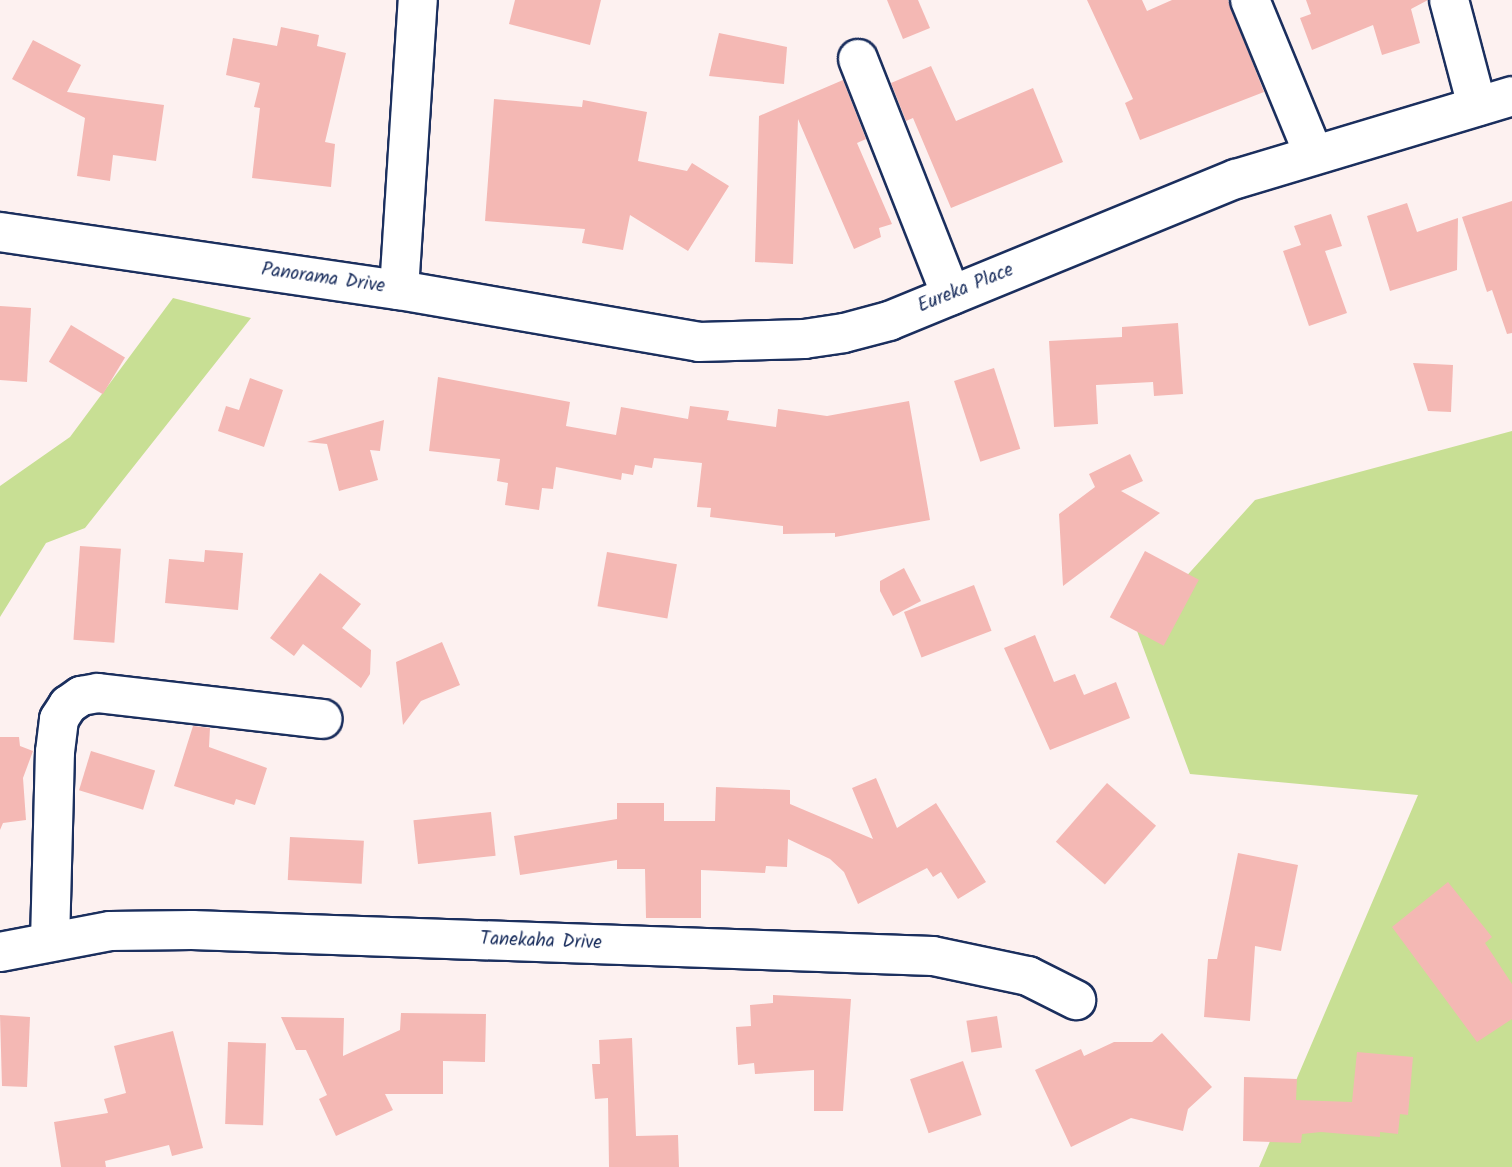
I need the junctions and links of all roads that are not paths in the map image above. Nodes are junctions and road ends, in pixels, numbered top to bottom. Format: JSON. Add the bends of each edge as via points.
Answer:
{"nodes":[{"id":1,"x":418,"y":0,"type":"edge"},
{"id":2,"x":1250,"y":0,"type":"edge"},
{"id":3,"x":1450,"y":0,"type":"edge"},
{"id":4,"x":858,"y":59,"type":"dead end"},
{"id":5,"x":1495,"y":101,"type":"edge"},
{"id":6,"x":1313,"y":153,"type":"junction"},
{"id":7,"x":0,"y":232,"type":"edge"},
{"id":8,"x":399,"y":290,"type":"junction"},
{"id":9,"x":951,"y":295,"type":"junction"},
{"id":10,"x":321,"y":719,"type":"dead end"},
{"id":11,"x":50,"y":942,"type":"junction"},
{"id":12,"x":0,"y":952,"type":"edge"},
{"id":13,"x":1076,"y":1000,"type":"dead end"}],
"edges":[{"from":1,"to":8,"type":"street","name":"Panorama Drive"},
{"from":2,"to":6,"type":"street"},
{"from":3,"to":5,"type":"street"},
{"from":4,"to":9,"type":"street"},
{"from":5,"to":6,"type":"street","name":"Eureka Place"},
{"from":6,"to":9,"type":"street","name":"Eureka Place","via":[[1236,179]]},
{"from":7,"to":8,"type":"street","name":"Panorama Drive"},
{"from":8,"to":9,"type":"street","name":"Eureka Place","via":[[699,342],[804,339],[844,333],[889,321]]},
{"from":10,"to":11,"type":"street","via":[[98,693],[80,696],[68,705],[59,719],[55,751]]},
{"from":11,"to":12,"type":"street","name":"Tanekaha Drive"},
{"from":11,"to":13,"type":"street","name":"Tanekaha Drive","via":[[110,931],[192,930],[933,956],[1028,976]]}]}
